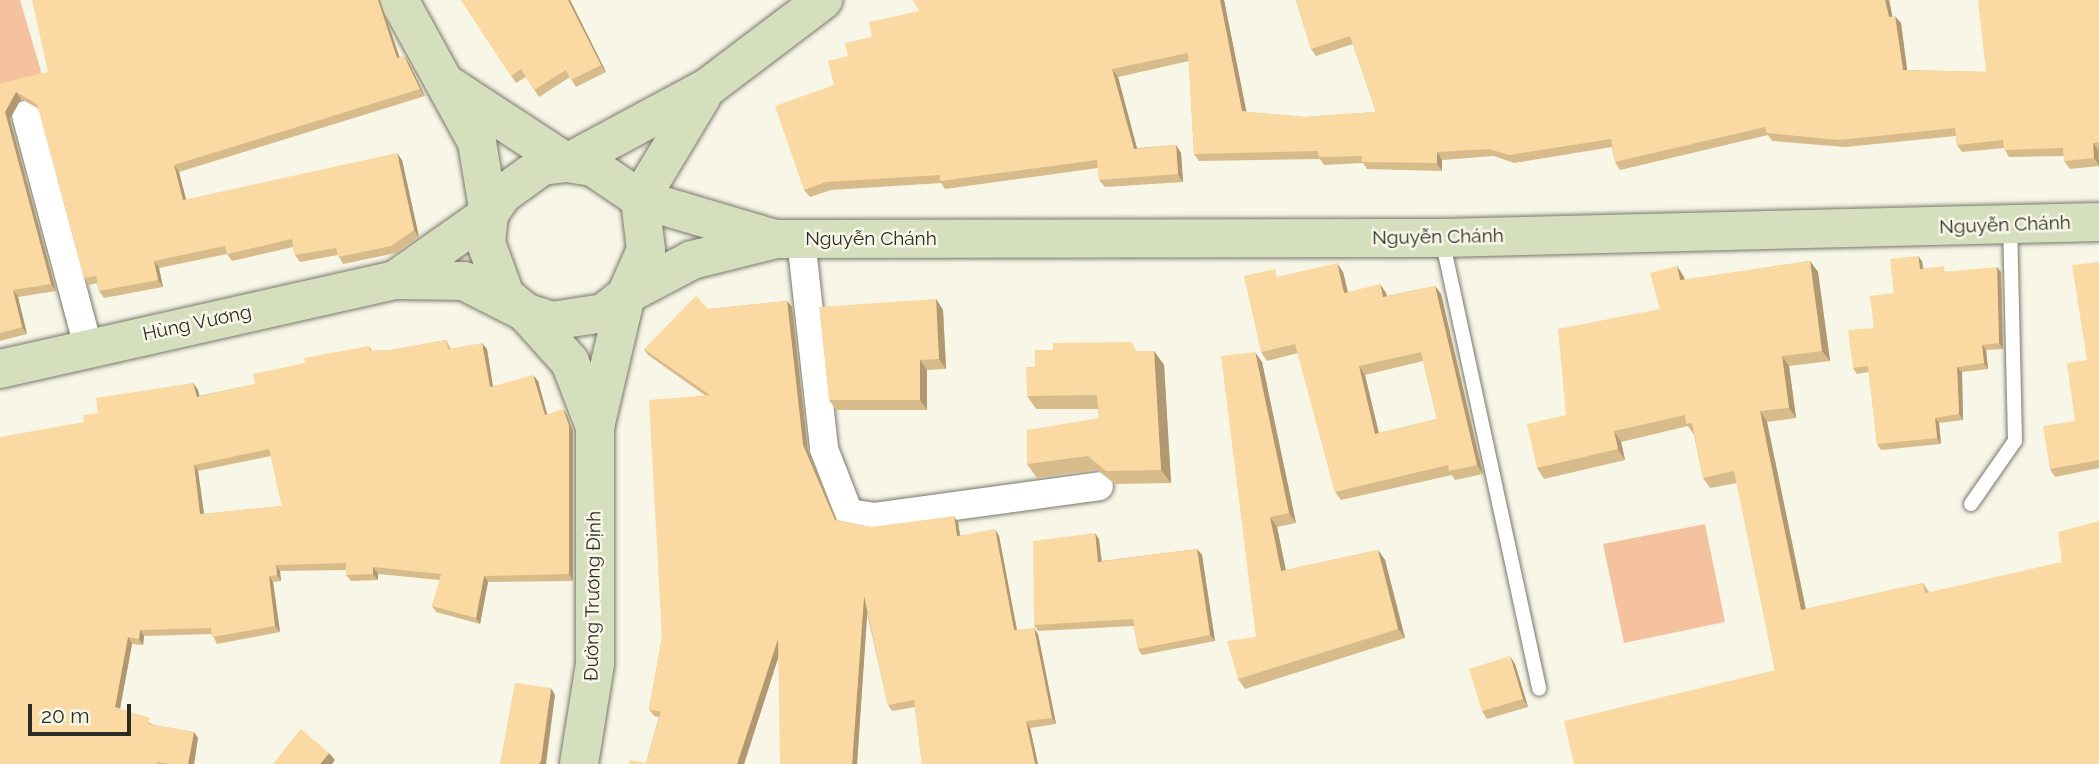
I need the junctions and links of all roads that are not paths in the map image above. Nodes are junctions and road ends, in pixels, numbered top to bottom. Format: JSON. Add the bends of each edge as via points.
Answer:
{"nodes":[{"id":1,"x":399,"y":0,"type":"edge"},
{"id":2,"x":823,"y":0,"type":"edge"},
{"id":3,"x":448,"y":85,"type":"junction"},
{"id":4,"x":707,"y":88,"type":"junction"},
{"id":5,"x":26,"y":116,"type":"dead end"},
{"id":6,"x":567,"y":163,"type":"junction"},
{"id":7,"x":640,"y":199,"type":"junction"},
{"id":8,"x":489,"y":214,"type":"junction"},
{"id":9,"x":2099,"y":222,"type":"edge"},
{"id":10,"x":2010,"y":226,"type":"junction"},
{"id":11,"x":1441,"y":238,"type":"junction"},
{"id":12,"x":788,"y":239,"type":"junction"},
{"id":13,"x":395,"y":280,"type":"junction"},
{"id":14,"x":626,"y":295,"type":"junction"},
{"id":15,"x":525,"y":312,"type":"junction"},
{"id":16,"x":88,"y":346,"type":"junction"},
{"id":17,"x":0,"y":369,"type":"edge"},
{"id":18,"x":595,"y":426,"type":"junction"},
{"id":19,"x":1099,"y":486,"type":"edge"},
{"id":20,"x":1972,"y":503,"type":"dead end"},
{"id":21,"x":1539,"y":689,"type":"dead end"},
{"id":22,"x":579,"y":764,"type":"edge"}],
"edges":[{"from":1,"to":3,"type":"main road"},
{"from":2,"to":4,"type":"main road"},
{"from":3,"to":6,"type":"main road"},
{"from":3,"to":8,"type":"main road","via":[[477,142]]},
{"from":4,"to":6,"type":"main road"},
{"from":4,"to":7,"type":"main road"},
{"from":5,"to":16,"type":"street"},
{"from":6,"to":7,"type":"main road","via":[[593,167]]},
{"from":6,"to":8,"type":"main road","via":[[520,177]]},
{"from":7,"to":12,"type":"main road"},
{"from":7,"to":14,"type":"main road","via":[[646,250]]},
{"from":8,"to":13,"type":"main road"},
{"from":8,"to":15,"type":"main road","via":[[491,271]]},
{"from":9,"to":10,"type":"main road","name":"Nguyễn Chánh"},
{"from":10,"to":11,"type":"main road","name":"Nguyễn Chánh"},
{"from":10,"to":20,"type":"lane","via":[[2015,441]]},
{"from":11,"to":12,"type":"main road","name":"Nguyễn Chánh"},
{"from":11,"to":21,"type":"lane"},
{"from":12,"to":14,"type":"main road","via":[[692,260]]},
{"from":12,"to":19,"type":"street","via":[[824,449],[849,513],[874,517]]},
{"from":13,"to":15,"type":"main road","via":[[464,281]]},
{"from":13,"to":16,"type":"main road","name":"Hùng Vương"},
{"from":14,"to":15,"type":"main road","via":[[579,321]]},
{"from":14,"to":18,"type":"main road","name":"Đường Trương Định"},
{"from":15,"to":18,"type":"main road","name":"Đường Trương Định","via":[[570,362]]},
{"from":16,"to":17,"type":"main road","name":"Hùng Vương"},
{"from":18,"to":22,"type":"main road","name":"Đường Trương Định","via":[[595,664]]}]}
